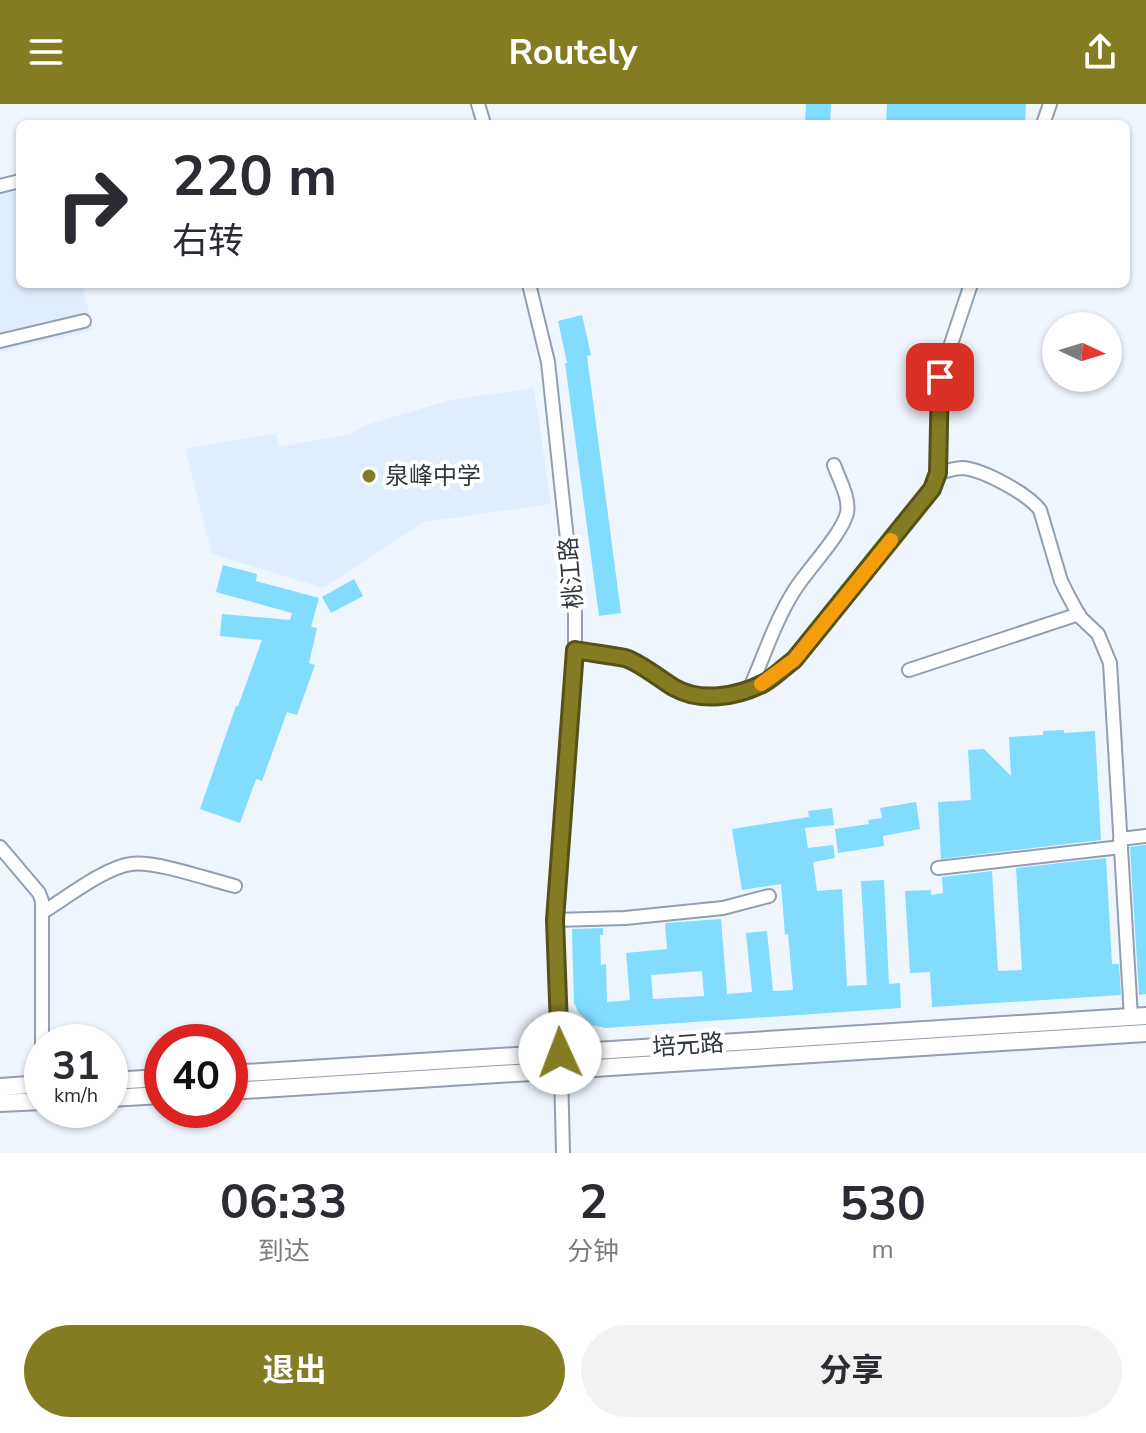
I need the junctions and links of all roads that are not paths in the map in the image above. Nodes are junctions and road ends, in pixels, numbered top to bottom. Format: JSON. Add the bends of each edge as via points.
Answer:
{"nodes":[{"id":1,"x":530,"y":288,"type":"edge"},
{"id":2,"x":970,"y":288,"type":"edge"},
{"id":3,"x":84,"y":321,"type":"dead end"},
{"id":4,"x":0,"y":341,"type":"edge"},
{"id":5,"x":834,"y":465,"type":"dead end"},
{"id":6,"x":938,"y":473,"type":"junction"},
{"id":7,"x":1079,"y":614,"type":"junction"},
{"id":8,"x":575,"y":650,"type":"junction"},
{"id":9,"x":909,"y":670,"type":"dead end"},
{"id":10,"x":750,"y":688,"type":"junction"},
{"id":11,"x":1146,"y":836,"type":"edge"},
{"id":12,"x":1121,"y":843,"type":"junction"},
{"id":13,"x":0,"y":847,"type":"edge"},
{"id":14,"x":938,"y":868,"type":"dead end"},
{"id":15,"x":235,"y":886,"type":"dead end"},
{"id":16,"x":769,"y":896,"type":"dead end"},
{"id":17,"x":43,"y":912,"type":"junction"},
{"id":18,"x":555,"y":920,"type":"junction"},
{"id":19,"x":1138,"y":1017,"type":"edge"},
{"id":20,"x":42,"y":1024,"type":"edge"},
{"id":21,"x":1146,"y":1033,"type":"edge"},
{"id":22,"x":561,"y":1062,"type":"junction"},
{"id":23,"x":248,"y":1073,"type":"edge"},
{"id":24,"x":24,"y":1085,"type":"edge"},
{"id":25,"x":0,"y":1087,"type":"edge"},
{"id":26,"x":248,"y":1089,"type":"edge"},
{"id":27,"x":24,"y":1102,"type":"edge"},
{"id":28,"x":0,"y":1103,"type":"edge"},
{"id":29,"x":563,"y":1153,"type":"edge"}],
"edges":[{"from":1,"to":8,"type":"street","name":"桃江路","via":[[555,412]]},
{"from":2,"to":6,"type":"street","via":[[940,377]]},
{"from":3,"to":4,"type":"street"},
{"from":5,"to":10,"type":"street","via":[[847,503],[843,524],[783,611]]},
{"from":6,"to":7,"type":"street","via":[[964,468],[997,479],[1034,503],[1061,581]]},
{"from":6,"to":10,"type":"street","via":[[932,489],[794,660]]},
{"from":7,"to":9,"type":"street"},
{"from":7,"to":12,"type":"street","via":[[1098,634],[1110,663]]},
{"from":8,"to":10,"type":"street","via":[[627,658],[695,696]]},
{"from":8,"to":18,"type":"street","name":"桃江路"},
{"from":11,"to":12,"type":"street"},
{"from":12,"to":14,"type":"street"},
{"from":12,"to":19,"type":"street"},
{"from":13,"to":17,"type":"street","via":[[39,893]]},
{"from":15,"to":17,"type":"street","via":[[133,863]]},
{"from":16,"to":18,"type":"street","via":[[723,908]]},
{"from":17,"to":20,"type":"street"},
{"from":18,"to":22,"type":"street","name":"桃江路"},
{"from":19,"to":22,"type":"main road","name":"培元路"},
{"from":21,"to":22,"type":"main road","name":"培元路"},
{"from":22,"to":23,"type":"main road","name":"培元路"},
{"from":22,"to":26,"type":"main road","name":"培元路"},
{"from":22,"to":29,"type":"street","name":"桃江路"},
{"from":24,"to":25,"type":"main road"},
{"from":27,"to":28,"type":"main road"}]}
